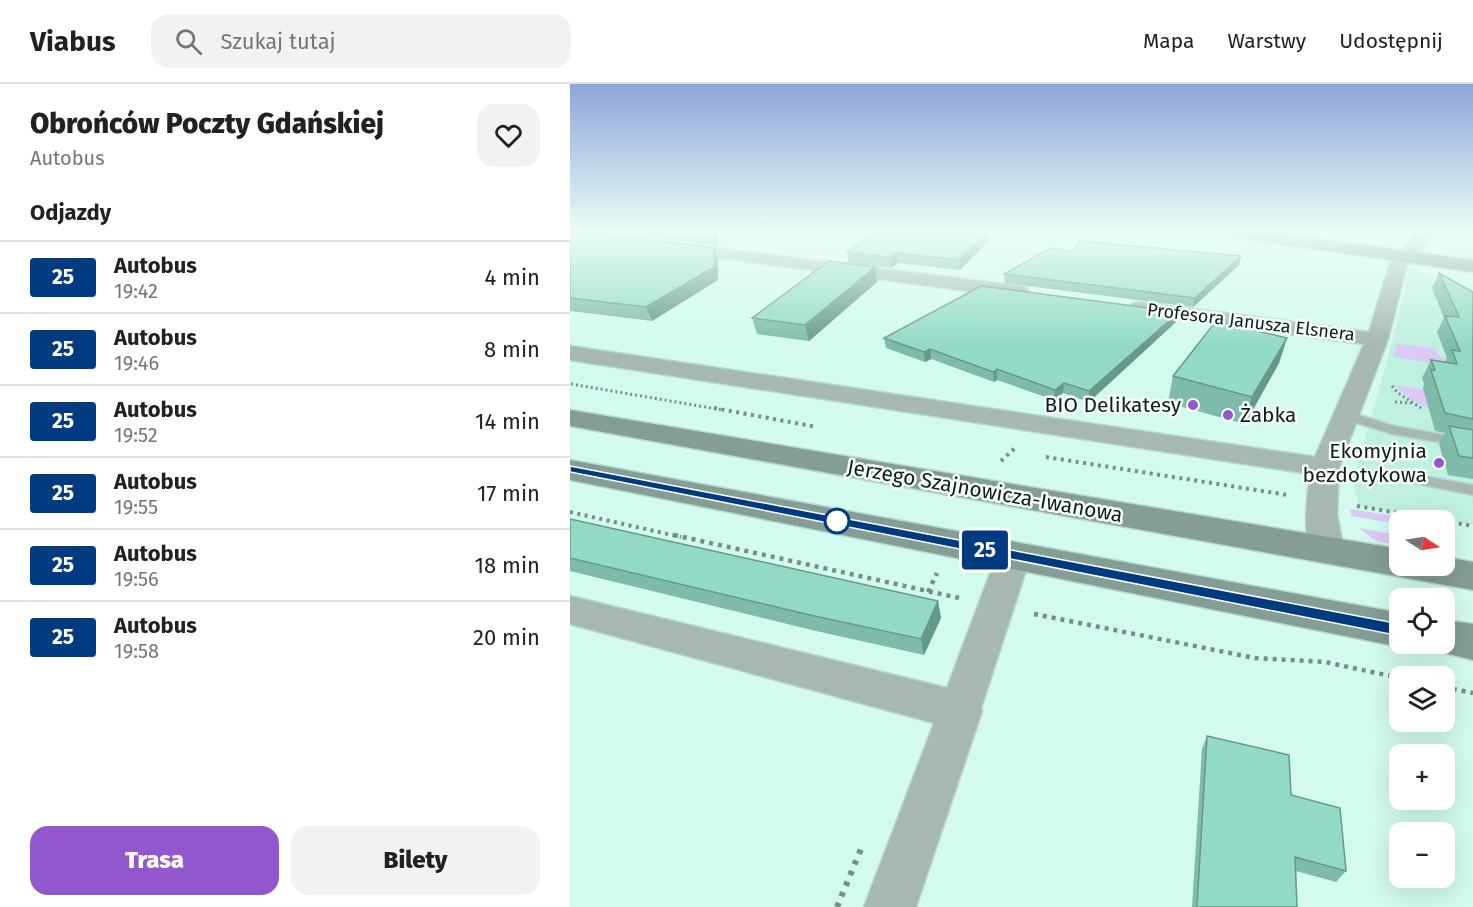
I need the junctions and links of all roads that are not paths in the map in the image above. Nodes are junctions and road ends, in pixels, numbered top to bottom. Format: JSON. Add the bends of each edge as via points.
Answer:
{"nodes":[{"id":1,"x":851,"y":270,"type":"edge"},
{"id":2,"x":1397,"y":270,"type":"edge"},
{"id":3,"x":1036,"y":294,"type":"edge"},
{"id":4,"x":1118,"y":305,"type":"edge"},
{"id":5,"x":1377,"y":339,"type":"junction"},
{"id":6,"x":570,"y":353,"type":"edge"},
{"id":7,"x":1346,"y":415,"type":"junction"},
{"id":8,"x":570,"y":418,"type":"edge"},
{"id":9,"x":1473,"y":444,"type":"edge"},
{"id":10,"x":1325,"y":468,"type":"junction"},
{"id":11,"x":570,"y":470,"type":"edge"},
{"id":12,"x":1413,"y":478,"type":"dead end"},
{"id":13,"x":1473,"y":490,"type":"edge"},
{"id":14,"x":1327,"y":551,"type":"junction"},
{"id":15,"x":1014,"y":555,"type":"junction"},
{"id":16,"x":1389,"y":562,"type":"edge"},
{"id":17,"x":1455,"y":573,"type":"edge"},
{"id":18,"x":1473,"y":576,"type":"edge"},
{"id":19,"x":570,"y":610,"type":"edge"},
{"id":20,"x":1389,"y":628,"type":"edge"},
{"id":21,"x":1455,"y":639,"type":"edge"},
{"id":22,"x":1473,"y":642,"type":"edge"},
{"id":23,"x":961,"y":711,"type":"junction"},
{"id":24,"x":890,"y":907,"type":"edge"}],
"edges":[{"from":1,"to":3,"type":"street"},
{"from":2,"to":5,"type":"street"},
{"from":4,"to":5,"type":"street","name":"Profesora Janusza Elsnera"},
{"from":5,"to":7,"type":"street"},
{"from":6,"to":10,"type":"street"},
{"from":7,"to":9,"type":"lane","via":[[1392,430]]},
{"from":7,"to":10,"type":"street"},
{"from":8,"to":14,"type":"main road","name":"Jerzego Szajnowicza-Iwanowa"},
{"from":10,"to":14,"type":"street","via":[[1321,500]]},
{"from":11,"to":15,"type":"main road"},
{"from":12,"to":13,"type":"lane"},
{"from":14,"to":16,"type":"main road","name":"Jerzego Szajnowicza-Iwanowa"},
{"from":15,"to":20,"type":"main road"},
{"from":15,"to":23,"type":"street"},
{"from":17,"to":18,"type":"main road"},
{"from":19,"to":23,"type":"street"},
{"from":21,"to":22,"type":"main road"},
{"from":23,"to":24,"type":"street"}]}
